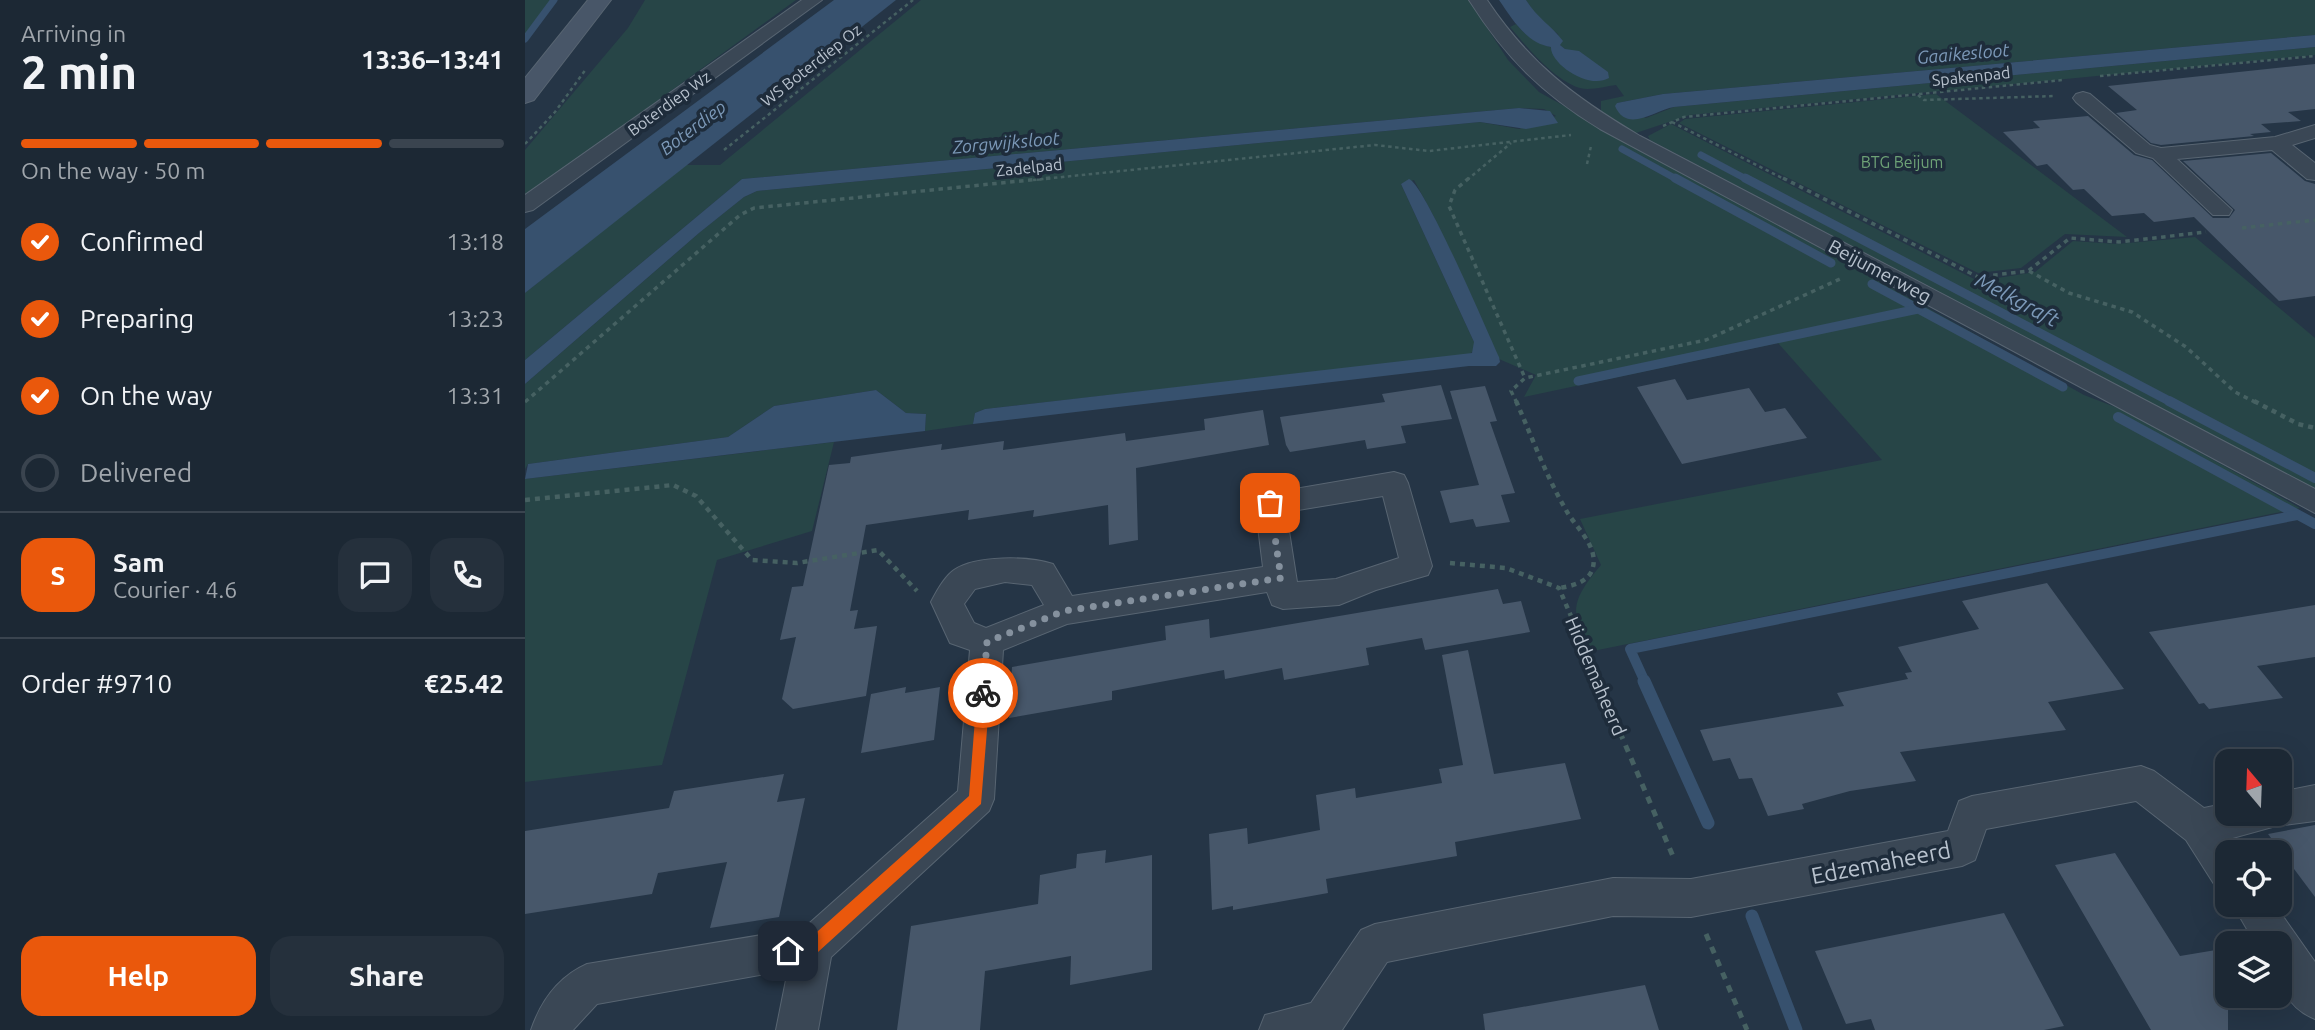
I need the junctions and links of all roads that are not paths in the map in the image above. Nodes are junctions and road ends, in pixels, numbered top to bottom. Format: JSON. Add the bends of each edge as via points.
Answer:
{"nodes":[{"id":1,"x":600,"y":0,"type":"edge"},
{"id":2,"x":813,"y":0,"type":"edge"},
{"id":3,"x":1478,"y":0,"type":"edge"},
{"id":4,"x":525,"y":95,"type":"edge"},
{"id":5,"x":2083,"y":98,"type":"road end"},
{"id":6,"x":2315,"y":131,"type":"edge"},
{"id":7,"x":2277,"y":143,"type":"junction"},
{"id":8,"x":2159,"y":155,"type":"junction"},
{"id":9,"x":2315,"y":174,"type":"edge"},
{"id":10,"x":525,"y":205,"type":"edge"},
{"id":11,"x":2221,"y":210,"type":"dead end"},
{"id":12,"x":2315,"y":502,"type":"edge"},
{"id":13,"x":1281,"y":578,"type":"junction"},
{"id":14,"x":1064,"y":611,"type":"junction"},
{"id":15,"x":987,"y":642,"type":"junction"},
{"id":16,"x":2315,"y":803,"type":"edge"},
{"id":17,"x":2293,"y":807,"type":"edge"},
{"id":18,"x":2215,"y":824,"type":"edge"},
{"id":19,"x":2199,"y":827,"type":"junction"},
{"id":20,"x":2215,"y":851,"type":"edge"},
{"id":21,"x":813,"y":946,"type":"junction"},
{"id":22,"x":2292,"y":964,"type":"edge"},
{"id":23,"x":2315,"y":998,"type":"edge"},
{"id":24,"x":552,"y":1030,"type":"edge"},
{"id":25,"x":797,"y":1030,"type":"edge"},
{"id":26,"x":1280,"y":1030,"type":"edge"}],
"edges":[{"from":1,"to":4,"type":"main road"},
{"from":2,"to":10,"type":"street","name":"Boterdiep Wz"},
{"from":3,"to":12,"type":"street","name":"Beijumerweg","via":[[1507,44],[1559,96],[1633,140]]},
{"from":5,"to":8,"type":"street","via":[[2143,149]]},
{"from":6,"to":7,"type":"street"},
{"from":7,"to":8,"type":"street"},
{"from":7,"to":9,"type":"street"},
{"from":8,"to":11,"type":"street"},
{"from":13,"to":13,"type":"street","via":[[1270,503],[1394,483],[1417,566],[1339,592],[1283,596]]},
{"from":13,"to":14,"type":"street"},
{"from":14,"to":15,"type":"street"},
{"from":14,"to":15,"type":"street","via":[[1042,573],[1005,569],[965,579],[947,602],[962,633]]},
{"from":15,"to":21,"type":"street","via":[[976,799]]},
{"from":16,"to":17,"type":"street"},
{"from":18,"to":19,"type":"street"},
{"from":19,"to":20,"type":"street","name":"Edzemaheerd"},
{"from":19,"to":26,"type":"street","name":"Edzemaheerd","via":[[2141,783],[1972,814],[1962,847],[1691,898],[1613,897],[1375,944],[1323,1021]]},
{"from":21,"to":24,"type":"street","via":[[587,985],[557,1015]]},
{"from":21,"to":25,"type":"street"},
{"from":22,"to":23,"type":"street"}]}
